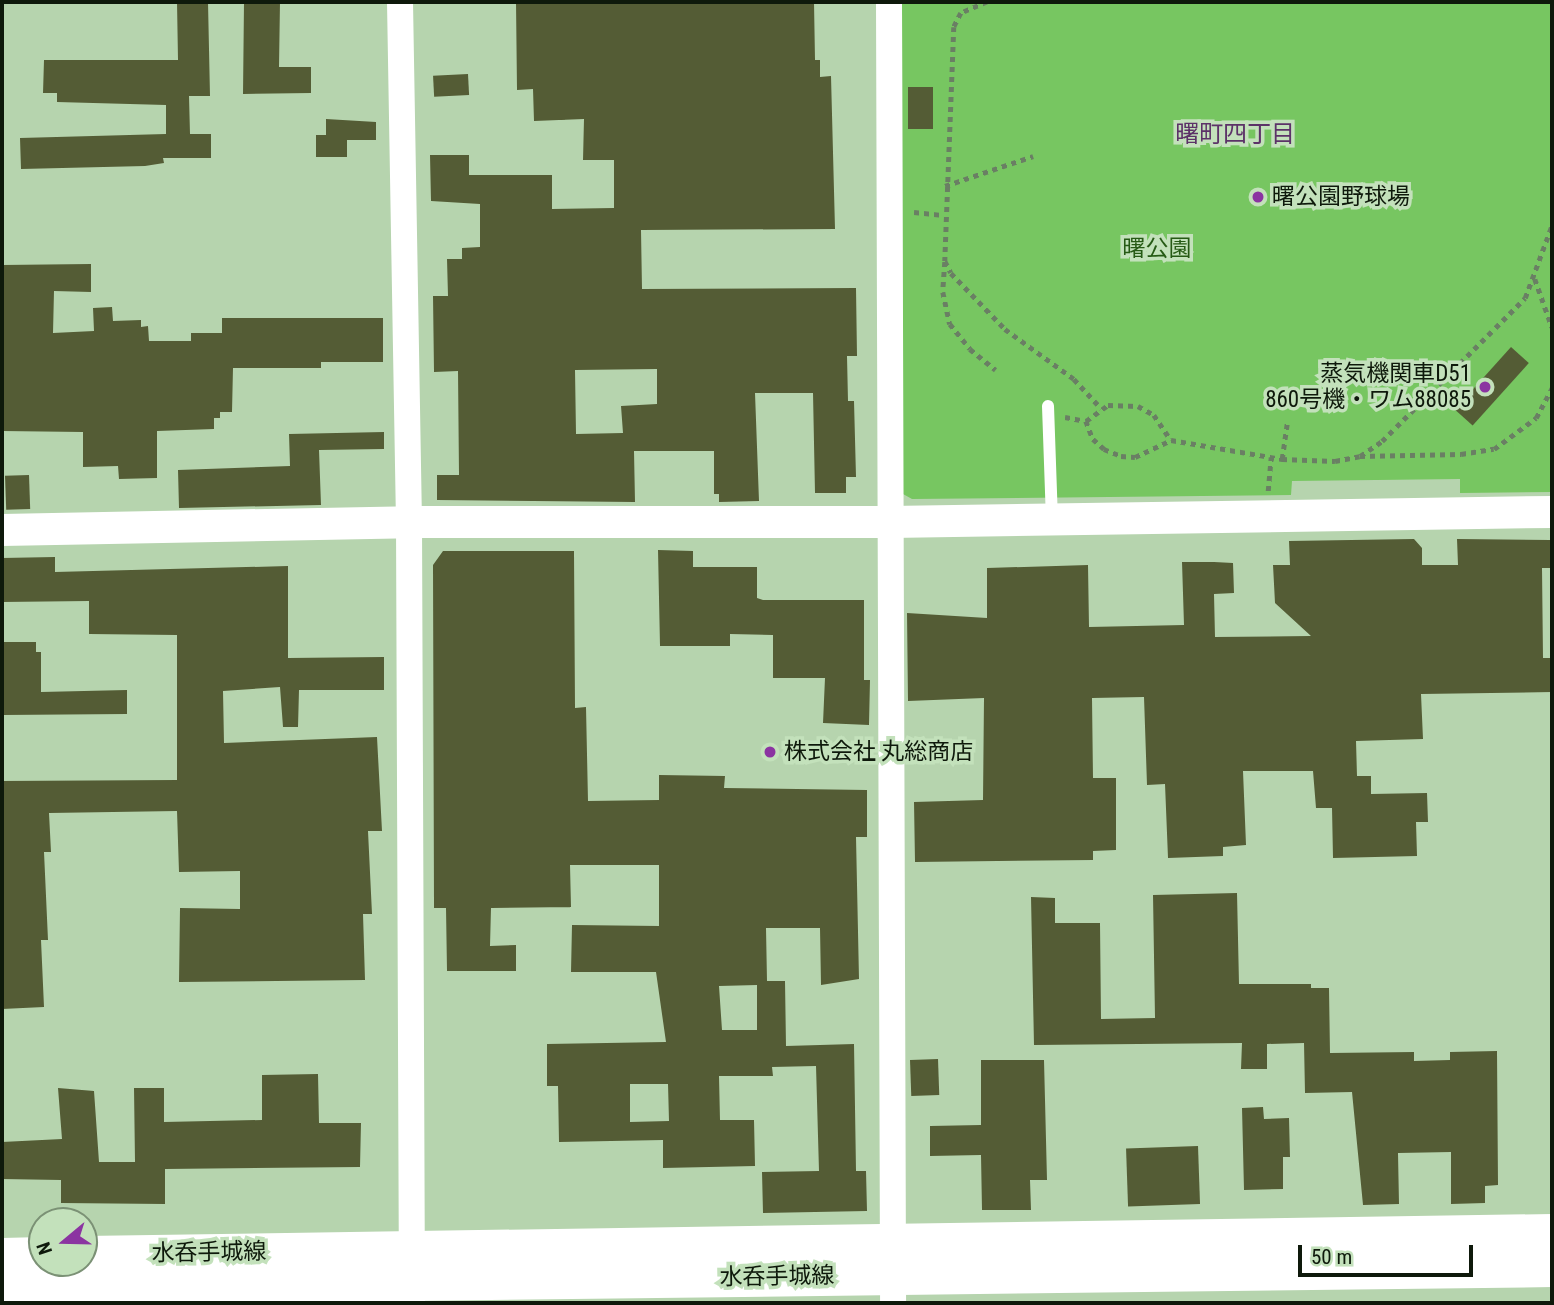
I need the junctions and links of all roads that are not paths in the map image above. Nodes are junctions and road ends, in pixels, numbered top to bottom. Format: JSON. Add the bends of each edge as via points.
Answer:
{"nodes":[{"id":1,"x":400,"y":2,"type":"edge"},
{"id":2,"x":889,"y":2,"type":"edge"},
{"id":3,"x":1048,"y":406,"type":"dead end"},
{"id":4,"x":1552,"y":512,"type":"edge"},
{"id":5,"x":1052,"y":520,"type":"junction"},
{"id":6,"x":409,"y":522,"type":"junction"},
{"id":7,"x":890,"y":522,"type":"junction"},
{"id":8,"x":2,"y":530,"type":"edge"},
{"id":9,"x":1552,"y":1232,"type":"edge"},
{"id":10,"x":28,"y":1255,"type":"edge"},
{"id":11,"x":2,"y":1256,"type":"edge"},
{"id":12,"x":98,"y":1256,"type":"edge"},
{"id":13,"x":1552,"y":1268,"type":"edge"},
{"id":14,"x":893,"y":1274,"type":"edge"},
{"id":15,"x":411,"y":1279,"type":"edge"},
{"id":16,"x":2,"y":1287,"type":"edge"}],
"edges":[{"from":1,"to":6,"type":"street"},
{"from":2,"to":7,"type":"street"},
{"from":3,"to":5,"type":"lane"},
{"from":4,"to":5,"type":"street"},
{"from":5,"to":7,"type":"street"},
{"from":6,"to":7,"type":"street"},
{"from":6,"to":8,"type":"street"},
{"from":6,"to":15,"type":"street"},
{"from":7,"to":14,"type":"street"},
{"from":9,"to":14,"type":"main road","name":"水呑手城線"},
{"from":10,"to":11,"type":"main road"},
{"from":12,"to":15,"type":"main road","name":"水呑手城線"},
{"from":13,"to":14,"type":"main road","name":"水呑手城線"},
{"from":14,"to":15,"type":"main road","name":"水呑手城線"},
{"from":15,"to":16,"type":"main road","name":"水呑手城線"}]}
